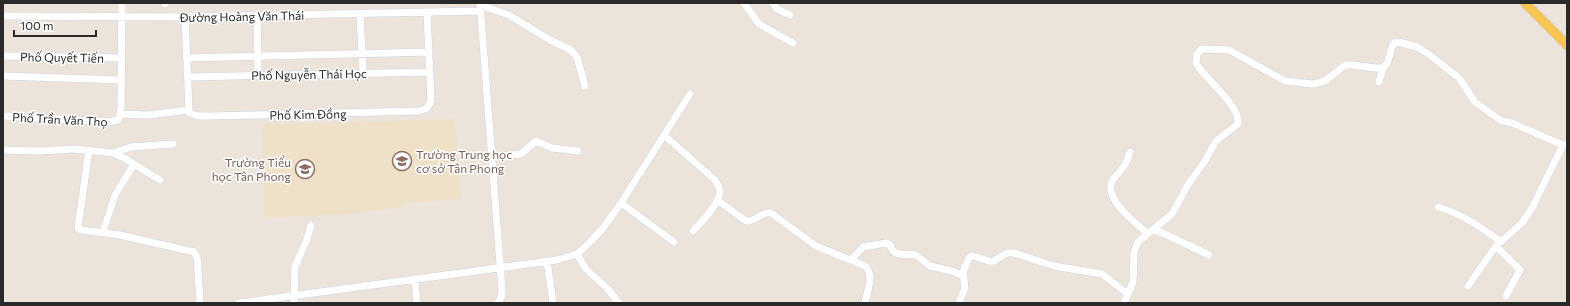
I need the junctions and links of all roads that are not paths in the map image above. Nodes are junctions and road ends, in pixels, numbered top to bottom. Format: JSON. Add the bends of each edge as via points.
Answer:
{"nodes":[{"id":1,"x":122,"y":3,"type":"edge"},
{"id":2,"x":744,"y":3,"type":"edge"},
{"id":3,"x":773,"y":3,"type":"edge"},
{"id":4,"x":1525,"y":3,"type":"edge"},
{"id":5,"x":480,"y":6,"type":"edge"},
{"id":6,"x":427,"y":12,"type":"junction"},
{"id":7,"x":360,"y":14,"type":"junction"},
{"id":8,"x":257,"y":15,"type":"junction"},
{"id":9,"x":790,"y":15,"type":"dead end"},
{"id":10,"x":3,"y":16,"type":"edge"},
{"id":11,"x":123,"y":16,"type":"junction"},
{"id":12,"x":185,"y":17,"type":"junction"},
{"id":13,"x":792,"y":43,"type":"dead end"},
{"id":14,"x":1567,"y":45,"type":"edge"},
{"id":15,"x":429,"y":52,"type":"junction"},
{"id":16,"x":362,"y":53,"type":"junction"},
{"id":17,"x":3,"y":56,"type":"edge"},
{"id":18,"x":258,"y":56,"type":"junction"},
{"id":19,"x":122,"y":58,"type":"junction"},
{"id":20,"x":188,"y":58,"type":"junction"},
{"id":21,"x":1383,"y":68,"type":"junction"},
{"id":22,"x":363,"y":72,"type":"junction"},
{"id":23,"x":430,"y":72,"type":"junction"},
{"id":24,"x":258,"y":75,"type":"junction"},
{"id":25,"x":3,"y":76,"type":"edge"},
{"id":26,"x":188,"y":76,"type":"junction"},
{"id":27,"x":121,"y":80,"type":"junction"},
{"id":28,"x":1379,"y":82,"type":"dead end"},
{"id":29,"x":585,"y":86,"type":"dead end"},
{"id":30,"x":690,"y":94,"type":"dead end"},
{"id":31,"x":189,"y":111,"type":"junction"},
{"id":32,"x":3,"y":116,"type":"edge"},
{"id":33,"x":119,"y":117,"type":"junction"},
{"id":34,"x":664,"y":135,"type":"junction"},
{"id":35,"x":173,"y":144,"type":"dead end"},
{"id":36,"x":1565,"y":144,"type":"edge"},
{"id":37,"x":3,"y":150,"type":"edge"},
{"id":38,"x":89,"y":150,"type":"junction"},
{"id":39,"x":578,"y":151,"type":"dead end"},
{"id":40,"x":113,"y":152,"type":"junction"},
{"id":41,"x":1130,"y":152,"type":"dead end"},
{"id":42,"x":491,"y":157,"type":"junction"},
{"id":43,"x":134,"y":164,"type":"junction"},
{"id":44,"x":160,"y":180,"type":"dead end"},
{"id":45,"x":717,"y":200,"type":"junction"},
{"id":46,"x":621,"y":203,"type":"junction"},
{"id":47,"x":1438,"y":207,"type":"dead end"},
{"id":48,"x":311,"y":225,"type":"dead end"},
{"id":49,"x":1154,"y":229,"type":"junction"},
{"id":50,"x":693,"y":231,"type":"dead end"},
{"id":51,"x":103,"y":232,"type":"junction"},
{"id":52,"x":1147,"y":233,"type":"junction"},
{"id":53,"x":674,"y":242,"type":"dead end"},
{"id":54,"x":1498,"y":244,"type":"junction"},
{"id":55,"x":577,"y":254,"type":"junction"},
{"id":56,"x":1209,"y":255,"type":"dead end"},
{"id":57,"x":851,"y":260,"type":"junction"},
{"id":58,"x":547,"y":261,"type":"junction"},
{"id":59,"x":500,"y":267,"type":"junction"},
{"id":60,"x":963,"y":276,"type":"junction"},
{"id":61,"x":415,"y":279,"type":"junction"},
{"id":62,"x":1468,"y":286,"type":"dead end"},
{"id":63,"x":1128,"y":294,"type":"junction"},
{"id":64,"x":1506,"y":296,"type":"dead end"},
{"id":65,"x":294,"y":300,"type":"edge"},
{"id":66,"x":200,"y":303,"type":"edge"},
{"id":67,"x":239,"y":303,"type":"edge"},
{"id":68,"x":417,"y":303,"type":"edge"},
{"id":69,"x":498,"y":303,"type":"edge"},
{"id":70,"x":552,"y":303,"type":"edge"},
{"id":71,"x":619,"y":303,"type":"edge"},
{"id":72,"x":865,"y":303,"type":"edge"},
{"id":73,"x":959,"y":303,"type":"edge"},
{"id":74,"x":1124,"y":303,"type":"edge"}],
"edges":[{"from":1,"to":11,"type":"street"},
{"from":2,"to":13,"type":"street","via":[[759,24]]},
{"from":3,"to":9,"type":"street","via":[[778,9]]},
{"from":4,"to":14,"type":"main road"},
{"from":5,"to":6,"type":"street","name":"Đường Hoàng Văn Thái"},
{"from":5,"to":29,"type":"street","name":"Đường Hoàng Văn Thái","via":[[509,15],[571,50],[577,57]]},
{"from":5,"to":42,"type":"street"},
{"from":6,"to":7,"type":"street","name":"Đường Hoàng Văn Thái"},
{"from":6,"to":15,"type":"street"},
{"from":7,"to":8,"type":"street","name":"Đường Hoàng Văn Thái"},
{"from":7,"to":16,"type":"street"},
{"from":8,"to":12,"type":"street","name":"Đường Hoàng Văn Thái"},
{"from":8,"to":18,"type":"street"},
{"from":10,"to":11,"type":"street","name":"Đường Hoàng Văn Thái"},
{"from":11,"to":12,"type":"street","name":"Đường Hoàng Văn Thái"},
{"from":11,"to":19,"type":"street"},
{"from":12,"to":20,"type":"street"},
{"from":15,"to":16,"type":"street","name":"Phố Nguyễn Thái Học"},
{"from":15,"to":23,"type":"street"},
{"from":16,"to":18,"type":"street","name":"Phố Nguyễn Thái Học"},
{"from":16,"to":22,"type":"street"},
{"from":17,"to":19,"type":"street","name":"Phố Quyết Tiến"},
{"from":18,"to":20,"type":"street","name":"Phố Nguyễn Thái Học"},
{"from":18,"to":24,"type":"street"},
{"from":19,"to":27,"type":"street"},
{"from":20,"to":26,"type":"street"},
{"from":21,"to":28,"type":"street"},
{"from":21,"to":36,"type":"street","via":[[1387,64],[1394,43],[1417,47],[1456,75],[1482,109],[1500,120]]},
{"from":21,"to":49,"type":"street","via":[[1345,65],[1325,81],[1313,84],[1285,81],[1229,50],[1200,50],[1196,63],[1224,95],[1237,115],[1238,122],[1216,141],[1176,208]]},
{"from":22,"to":23,"type":"street","name":"Phố Nguyễn Thái Học"},
{"from":22,"to":24,"type":"street","name":"Phố Nguyễn Thái Học"},
{"from":23,"to":31,"type":"street","name":"Phố Kim Đồng","via":[[431,101],[427,108],[419,111],[209,116],[198,116]]},
{"from":24,"to":26,"type":"street","name":"Phố Nguyễn Thái Học"},
{"from":25,"to":27,"type":"street","name":"Phố Quyết Tiến"},
{"from":26,"to":31,"type":"street"},
{"from":27,"to":33,"type":"street"},
{"from":30,"to":34,"type":"street"},
{"from":31,"to":33,"type":"street","name":"Phố Kim Đồng"},
{"from":32,"to":33,"type":"street","name":"Phố Trần Văn Thọ","via":[[108,122]]},
{"from":34,"to":45,"type":"street","via":[[715,180],[720,191]]},
{"from":34,"to":46,"type":"street"},
{"from":35,"to":40,"type":"street","via":[[131,147]]},
{"from":36,"to":54,"type":"street","via":[[1522,223]]},
{"from":37,"to":38,"type":"street"},
{"from":38,"to":40,"type":"street"},
{"from":38,"to":51,"type":"street","via":[[78,228]]},
{"from":39,"to":42,"type":"street","via":[[552,148],[536,142],[521,154]]},
{"from":40,"to":43,"type":"street"},
{"from":41,"to":52,"type":"street","via":[[1126,162],[1112,180],[1112,191],[1122,211]]},
{"from":42,"to":59,"type":"street"},
{"from":43,"to":44,"type":"street"},
{"from":43,"to":51,"type":"street","via":[[115,195]]},
{"from":45,"to":50,"type":"street"},
{"from":45,"to":57,"type":"street","via":[[746,220],[751,221],[765,213],[771,213],[816,246]]},
{"from":46,"to":53,"type":"street"},
{"from":46,"to":55,"type":"street","via":[[596,236]]},
{"from":47,"to":54,"type":"street","via":[[1476,224]]},
{"from":48,"to":65,"type":"street","via":[[294,267]]},
{"from":49,"to":52,"type":"street"},
{"from":49,"to":56,"type":"street"},
{"from":51,"to":66,"type":"street","via":[[194,252],[198,261]]},
{"from":52,"to":63,"type":"street","via":[[1136,246],[1133,282]]},
{"from":54,"to":62,"type":"street"},
{"from":54,"to":64,"type":"street","via":[[1520,270]]},
{"from":55,"to":58,"type":"street"},
{"from":55,"to":71,"type":"street","via":[[586,269]]},
{"from":57,"to":60,"type":"street","via":[[861,248],[886,243],[898,254],[916,255],[930,266]]},
{"from":57,"to":72,"type":"street","via":[[862,264],[870,273]]},
{"from":58,"to":59,"type":"street"},
{"from":58,"to":70,"type":"street"},
{"from":59,"to":61,"type":"street"},
{"from":59,"to":69,"type":"street","via":[[502,295]]},
{"from":60,"to":63,"type":"street","via":[[971,256],[992,262],[1011,252],[1060,268],[1102,274]]},
{"from":60,"to":73,"type":"street","via":[[965,288]]},
{"from":61,"to":65,"type":"street"},
{"from":61,"to":68,"type":"street"},
{"from":63,"to":74,"type":"street"},
{"from":65,"to":67,"type":"street"}]}
